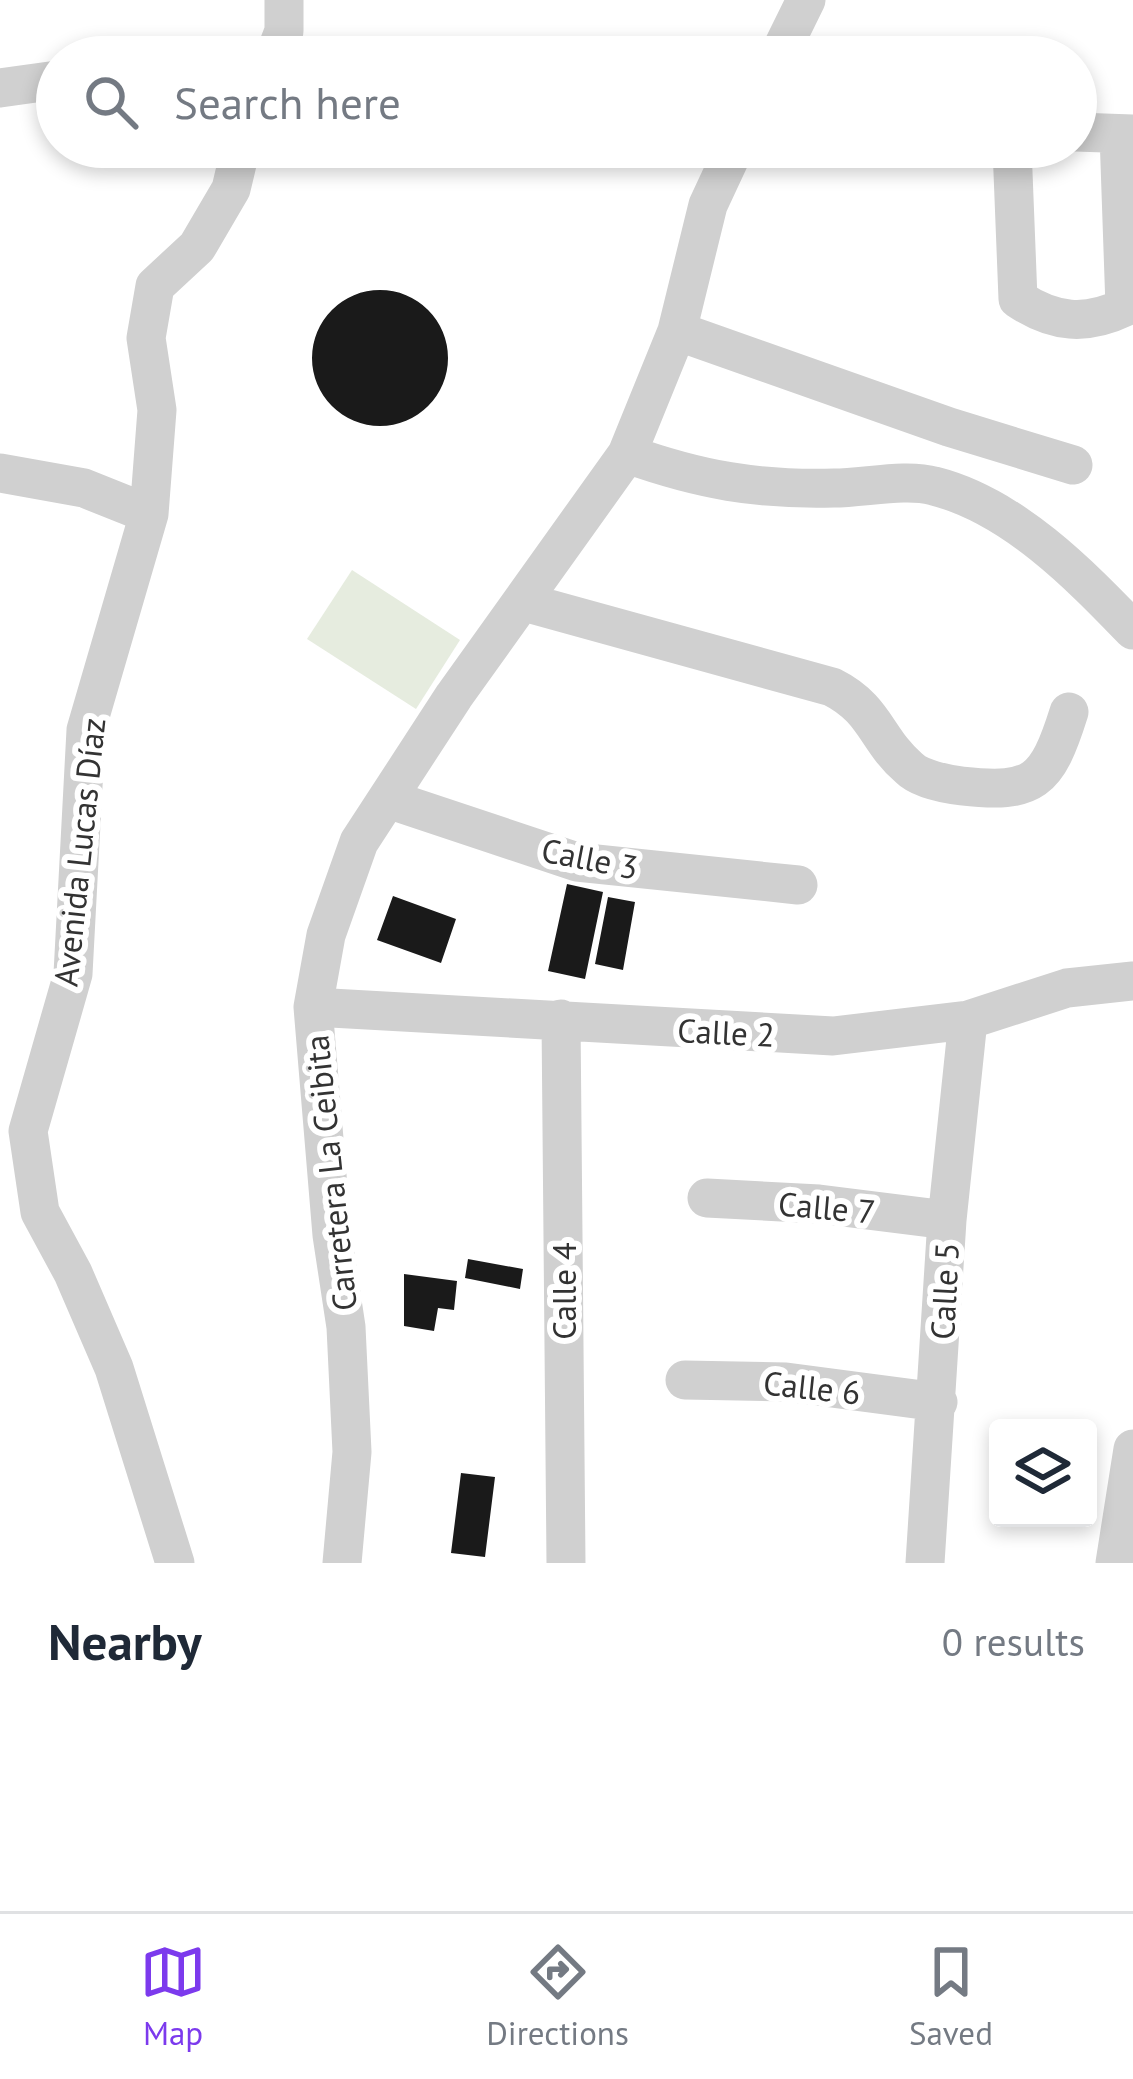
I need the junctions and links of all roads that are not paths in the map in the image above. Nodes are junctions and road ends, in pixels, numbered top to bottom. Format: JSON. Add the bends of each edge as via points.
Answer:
{"nodes":[{"id":1,"x":284,"y":0,"type":"edge"},
{"id":2,"x":806,"y":0,"type":"edge"},
{"id":3,"x":282,"y":36,"type":"edge"},
{"id":4,"x":788,"y":36,"type":"edge"},
{"id":5,"x":36,"y":83,"type":"edge"},
{"id":6,"x":0,"y":88,"type":"edge"},
{"id":7,"x":1126,"y":134,"type":"edge"},
{"id":8,"x":236,"y":168,"type":"edge"},
{"id":9,"x":725,"y":168,"type":"edge"},
{"id":10,"x":1013,"y":168,"type":"edge"},
{"id":11,"x":677,"y":332,"type":"junction"},
{"id":12,"x":627,"y":454,"type":"junction"},
{"id":13,"x":1073,"y":465,"type":"dead end"},
{"id":14,"x":0,"y":473,"type":"edge"},
{"id":15,"x":149,"y":514,"type":"junction"},
{"id":16,"x":524,"y":602,"type":"junction"},
{"id":17,"x":1133,"y":630,"type":"edge"},
{"id":18,"x":1069,"y":712,"type":"dead end"},
{"id":19,"x":388,"y":799,"type":"junction"},
{"id":20,"x":798,"y":885,"type":"dead end"},
{"id":21,"x":1133,"y":981,"type":"edge"},
{"id":22,"x":313,"y":1007,"type":"junction"},
{"id":23,"x":562,"y":1019,"type":"junction"},
{"id":24,"x":968,"y":1020,"type":"junction"},
{"id":25,"x":0,"y":1184,"type":"edge"},
{"id":26,"x":707,"y":1198,"type":"dead end"},
{"id":27,"x":40,"y":1213,"type":"junction"},
{"id":28,"x":947,"y":1220,"type":"junction"},
{"id":29,"x":685,"y":1379,"type":"dead end"},
{"id":30,"x":938,"y":1402,"type":"junction"},
{"id":31,"x":1133,"y":1449,"type":"edge"},
{"id":32,"x":352,"y":1559,"type":"edge"},
{"id":33,"x":175,"y":1563,"type":"edge"},
{"id":34,"x":566,"y":1563,"type":"edge"},
{"id":35,"x":925,"y":1563,"type":"edge"},
{"id":36,"x":1115,"y":1563,"type":"edge"}],
"edges":[{"from":1,"to":3,"type":"street"},
{"from":2,"to":4,"type":"street"},
{"from":5,"to":6,"type":"street"},
{"from":7,"to":10,"type":"street","via":[[1126,308],[1099,320],[1048,319],[1018,299]]},
{"from":8,"to":15,"type":"street","name":"Avenida Lucas Díaz","via":[[197,247],[155,286],[146,338],[157,410]]},
{"from":9,"to":11,"type":"street","name":"Carretera La Ceibita"},
{"from":11,"to":12,"type":"street","name":"Carretera La Ceibita"},
{"from":11,"to":13,"type":"street"},
{"from":12,"to":16,"type":"street","name":"Carretera La Ceibita"},
{"from":12,"to":17,"type":"street","via":[[698,480],[781,489],[931,484],[1032,538]]},
{"from":14,"to":15,"type":"street","via":[[84,488]]},
{"from":15,"to":27,"type":"street","name":"Avenida Lucas Díaz","via":[[86,730],[73,974],[28,1131]]},
{"from":16,"to":18,"type":"street","via":[[832,687],[859,700],[910,770],[948,784],[1012,792],[1042,772]]},
{"from":16,"to":19,"type":"street","name":"Carretera La Ceibita"},
{"from":19,"to":20,"type":"street","name":"Calle 3","via":[[577,862]]},
{"from":19,"to":22,"type":"street","name":"Carretera La Ceibita","via":[[359,842],[326,935]]},
{"from":21,"to":24,"type":"street","name":"Calle 2","via":[[1067,988]]},
{"from":22,"to":23,"type":"street","name":"Calle 2"},
{"from":22,"to":32,"type":"street","name":"Carretera La Ceibita","via":[[346,1327]]},
{"from":23,"to":24,"type":"street","name":"Calle 2","via":[[832,1036]]},
{"from":23,"to":34,"type":"street","name":"Calle 4"},
{"from":24,"to":28,"type":"street","name":"Calle 5"},
{"from":25,"to":27,"type":"street"},
{"from":26,"to":28,"type":"street","name":"Calle 7"},
{"from":27,"to":33,"type":"street","name":"Avenida Lucas Díaz","via":[[113,1368]]},
{"from":28,"to":30,"type":"street","name":"Calle 5"},
{"from":29,"to":30,"type":"street","name":"Calle 6","via":[[786,1382]]},
{"from":30,"to":35,"type":"street","name":"Calle 5"},
{"from":31,"to":36,"type":"street"}]}
